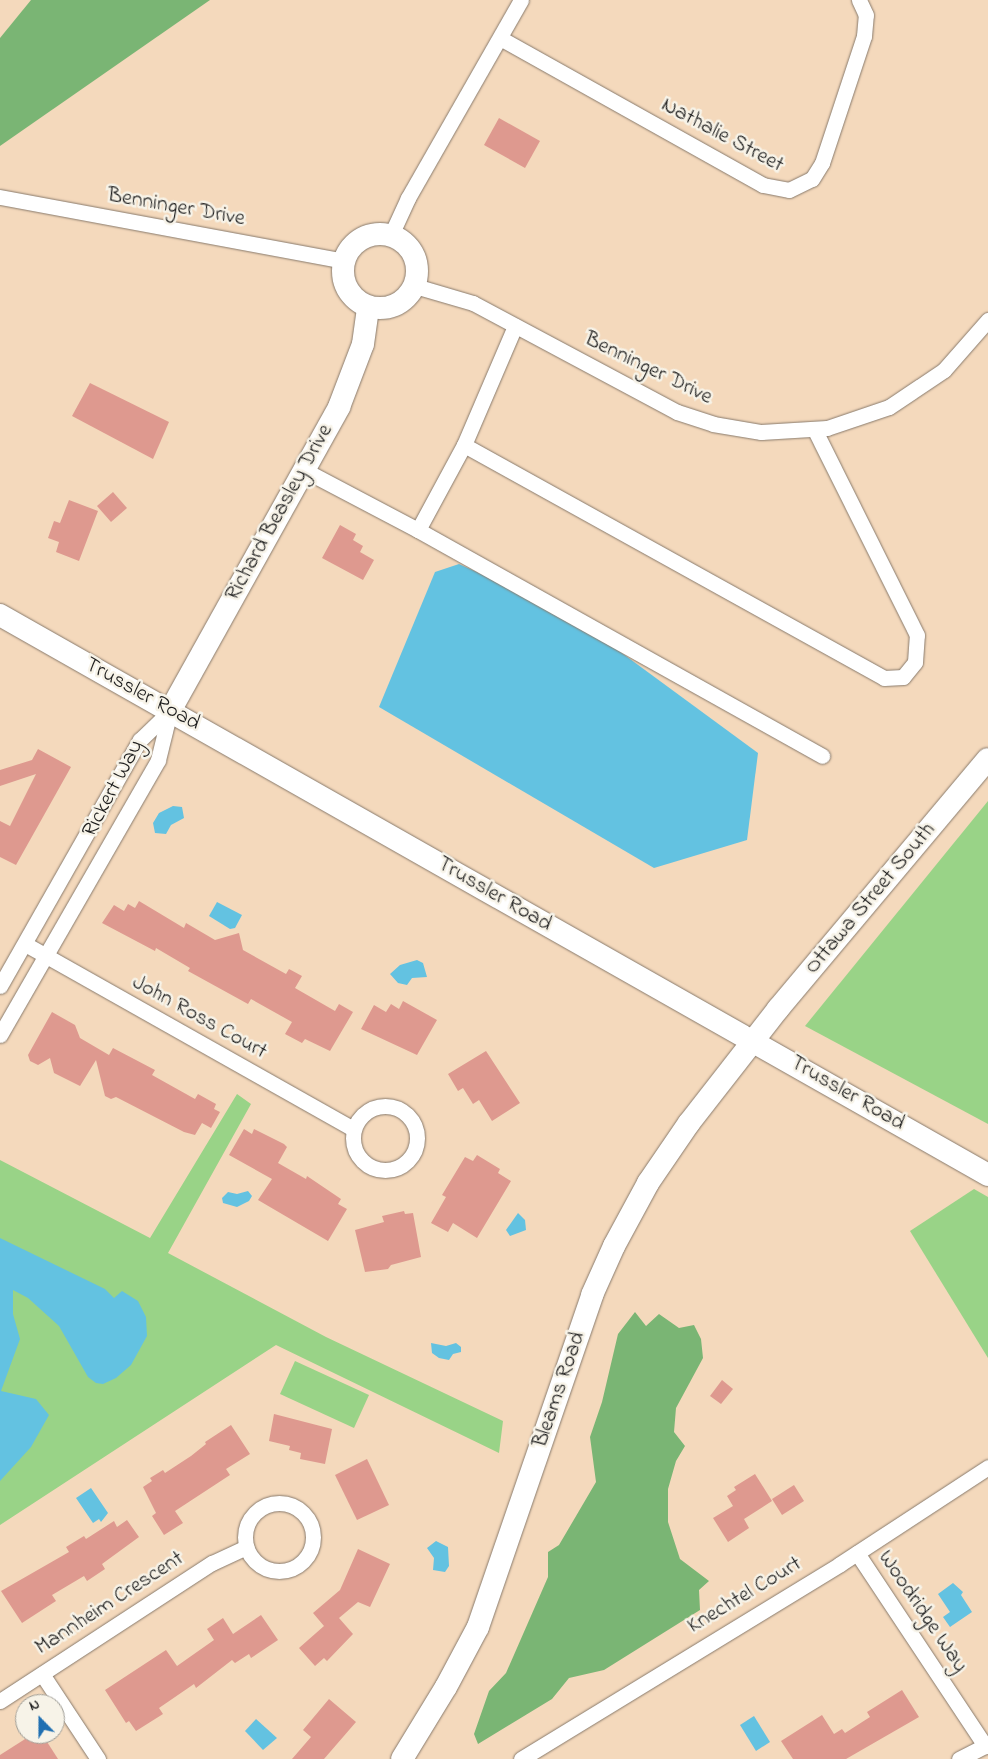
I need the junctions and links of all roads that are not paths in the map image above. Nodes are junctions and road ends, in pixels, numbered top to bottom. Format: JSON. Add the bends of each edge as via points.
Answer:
{"nodes":[{"id":1,"x":521,"y":0,"type":"edge"},
{"id":2,"x":859,"y":0,"type":"edge"},
{"id":3,"x":500,"y":38,"type":"junction"},
{"id":4,"x":0,"y":197,"type":"edge"},
{"id":5,"x":391,"y":235,"type":"junction"},
{"id":6,"x":344,"y":261,"type":"junction"},
{"id":7,"x":415,"y":286,"type":"junction"},
{"id":8,"x":368,"y":307,"type":"junction"},
{"id":9,"x":988,"y":320,"type":"edge"},
{"id":10,"x":515,"y":326,"type":"junction"},
{"id":11,"x":816,"y":430,"type":"junction"},
{"id":12,"x":464,"y":445,"type":"junction"},
{"id":13,"x":304,"y":470,"type":"junction"},
{"id":14,"x":418,"y":530,"type":"junction"},
{"id":15,"x":0,"y":615,"type":"edge"},
{"id":16,"x":170,"y":711,"type":"junction"},
{"id":17,"x":822,"y":756,"type":"dead end"},
{"id":18,"x":988,"y":759,"type":"edge"},
{"id":19,"x":25,"y":944,"type":"junction"},
{"id":20,"x":45,"y":957,"type":"junction"},
{"id":21,"x":0,"y":986,"type":"edge"},
{"id":22,"x":0,"y":1035,"type":"edge"},
{"id":23,"x":755,"y":1041,"type":"junction"},
{"id":24,"x":353,"y":1129,"type":"junction"},
{"id":25,"x":988,"y":1175,"type":"edge"},
{"id":26,"x":988,"y":1466,"type":"edge"},
{"id":27,"x":246,"y":1547,"type":"junction"},
{"id":28,"x":857,"y":1553,"type":"junction"},
{"id":29,"x":42,"y":1674,"type":"junction"},
{"id":30,"x":0,"y":1701,"type":"edge"},
{"id":31,"x":987,"y":1745,"type":"edge"},
{"id":32,"x":98,"y":1759,"type":"edge"},
{"id":33,"x":402,"y":1759,"type":"edge"},
{"id":34,"x":521,"y":1759,"type":"edge"},
{"id":35,"x":959,"y":1759,"type":"edge"}],
"edges":[{"from":1,"to":3,"type":"street"},
{"from":2,"to":3,"type":"street","name":"Nathalie Street","via":[[866,15],[864,36],[822,163],[812,179],[789,190],[763,186]]},
{"from":3,"to":5,"type":"street","via":[[408,198]]},
{"from":4,"to":6,"type":"street","name":"Benninger Drive"},
{"from":5,"to":6,"type":"main road","via":[[364,238],[352,247]]},
{"from":5,"to":7,"type":"main road","via":[[406,244],[414,256],[418,270]]},
{"from":6,"to":8,"type":"main road","via":[[346,288],[355,300]]},
{"from":7,"to":8,"type":"main road","via":[[396,305],[382,309]]},
{"from":7,"to":10,"type":"street","name":"Benninger Drive","via":[[473,303]]},
{"from":8,"to":13,"type":"main road","name":"Richard Beasley Drive","via":[[363,344],[353,377]]},
{"from":9,"to":11,"type":"street","name":"Benninger Drive","via":[[955,360],[909,396],[869,416]]},
{"from":10,"to":11,"type":"street","name":"Benninger Drive","via":[[695,419],[761,432]]},
{"from":10,"to":12,"type":"street"},
{"from":11,"to":12,"type":"street","via":[[917,635],[915,662],[903,678],[884,678]]},
{"from":12,"to":14,"type":"street"},
{"from":13,"to":14,"type":"street"},
{"from":13,"to":16,"type":"main road","name":"Richard Beasley Drive"},
{"from":14,"to":17,"type":"street"},
{"from":15,"to":16,"type":"main road","name":"Trussler Road"},
{"from":16,"to":19,"type":"street","name":"Rickert Way","via":[[140,740]]},
{"from":16,"to":20,"type":"street","name":"Rickert Way","via":[[158,760]]},
{"from":16,"to":23,"type":"main road","name":"Trussler Road"},
{"from":18,"to":23,"type":"main road","name":"Ottawa Street South"},
{"from":19,"to":20,"type":"street","name":"John Ross Court"},
{"from":19,"to":21,"type":"street","name":"Rickert Way"},
{"from":20,"to":22,"type":"street","name":"Rickert Way"},
{"from":20,"to":24,"type":"street","name":"John Ross Court"},
{"from":23,"to":25,"type":"main road","name":"Trussler Road"},
{"from":23,"to":33,"type":"main road","name":"Bleams Road","via":[[667,1153],[614,1246],[573,1348],[509,1544],[478,1627]]},
{"from":24,"to":24,"type":"street","via":[[354,1150],[359,1158],[376,1169],[403,1165],[416,1143],[417,1133],[410,1119],[390,1106],[372,1108],[364,1113]]},
{"from":26,"to":28,"type":"street","name":"Knechtel Court"},
{"from":27,"to":27,"type":"street","via":[[260,1566],[276,1571],[293,1568],[310,1551],[312,1527],[308,1518],[294,1506],[267,1504],[248,1521]]},
{"from":27,"to":29,"type":"street","name":"Mannheim Crescent","via":[[230,1552]]},
{"from":28,"to":31,"type":"street","name":"Woodridge Way"},
{"from":28,"to":34,"type":"street","name":"Knechtel Court"},
{"from":29,"to":30,"type":"street","name":"Mannheim Crescent"},
{"from":29,"to":32,"type":"street"},
{"from":31,"to":35,"type":"street"}]}
